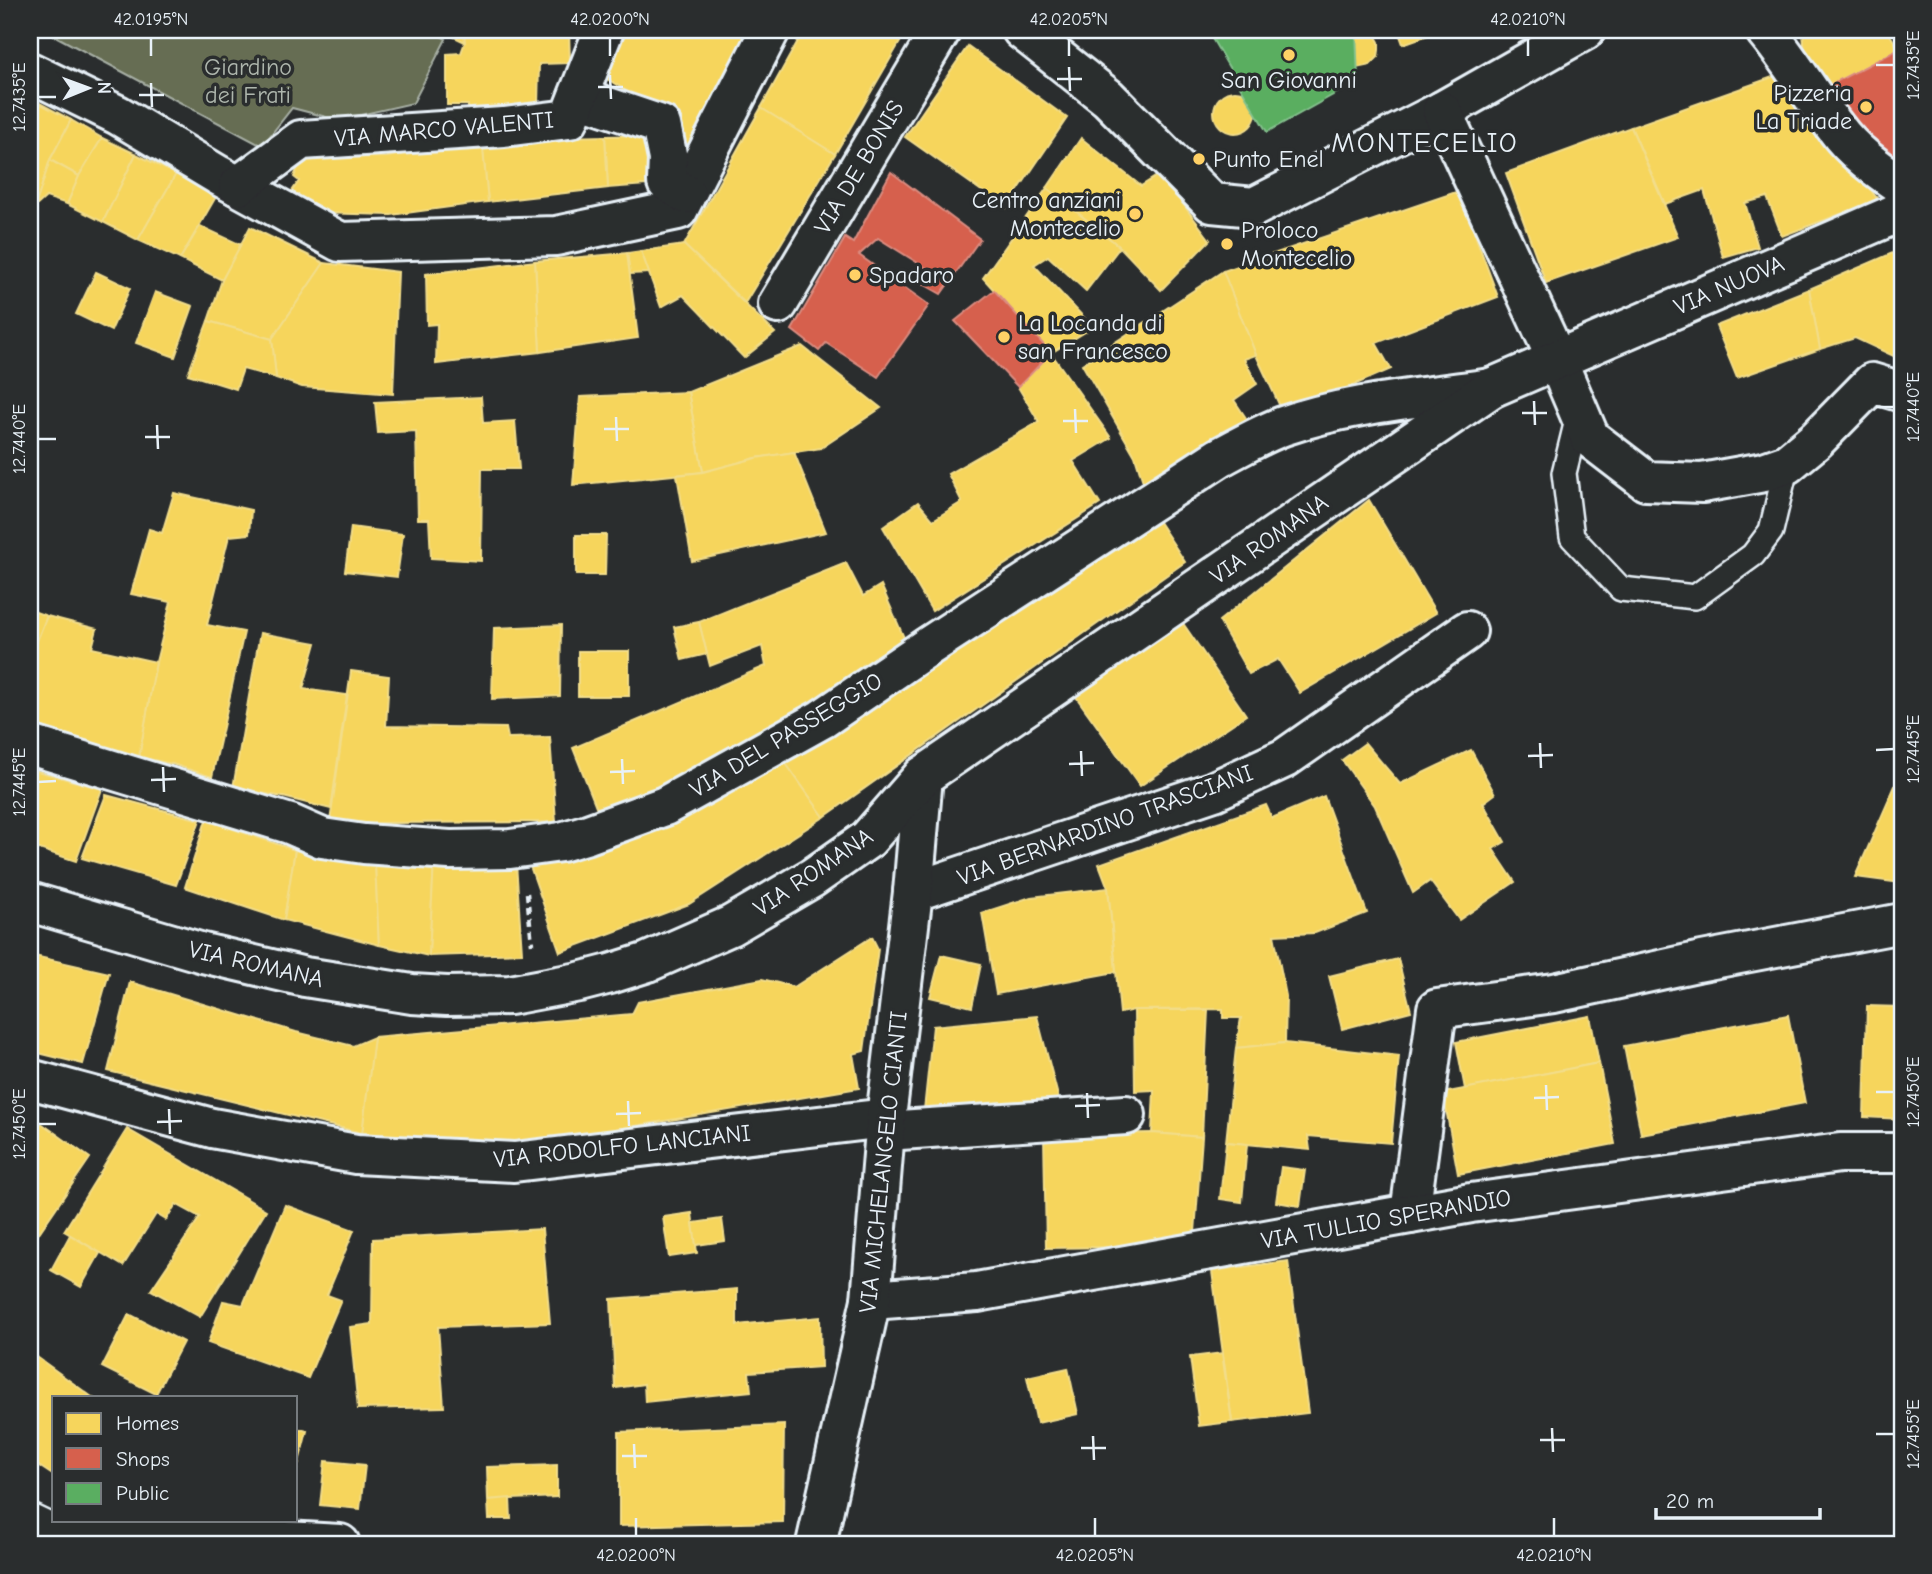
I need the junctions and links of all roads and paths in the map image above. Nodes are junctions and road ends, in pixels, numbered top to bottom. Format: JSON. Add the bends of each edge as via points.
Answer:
{"nodes":[{"id":1,"x":604,"y":30,"type":"edge"},
{"id":2,"x":770,"y":30,"type":"edge"},
{"id":3,"x":941,"y":30,"type":"edge"},
{"id":4,"x":1022,"y":30,"type":"edge"},
{"id":5,"x":1585,"y":30,"type":"edge"},
{"id":6,"x":1765,"y":30,"type":"edge"},
{"id":7,"x":30,"y":72,"type":"edge"},
{"id":8,"x":578,"y":97,"type":"junction"},
{"id":9,"x":1442,"y":111,"type":"junction"},
{"id":10,"x":238,"y":186,"type":"junction"},
{"id":11,"x":1902,"y":186,"type":"edge"},
{"id":12,"x":686,"y":194,"type":"junction"},
{"id":13,"x":1902,"y":211,"type":"edge"},
{"id":14,"x":778,"y":304,"type":"dead end"},
{"id":15,"x":1556,"y":358,"type":"junction"},
{"id":16,"x":1491,"y":388,"type":"junction"},
{"id":17,"x":1902,"y":392,"type":"edge"},
{"id":18,"x":1578,"y":412,"type":"junction"},
{"id":19,"x":1787,"y":464,"type":"junction"},
{"id":20,"x":1467,"y":631,"type":"dead end"},
{"id":21,"x":30,"y":745,"type":"edge"},
{"id":22,"x":923,"y":776,"type":"junction"},
{"id":23,"x":523,"y":847,"type":"junction"},
{"id":24,"x":913,"y":892,"type":"junction"},
{"id":25,"x":30,"y":902,"type":"edge"},
{"id":26,"x":1902,"y":923,"type":"edge"},
{"id":27,"x":542,"y":990,"type":"junction"},
{"id":28,"x":30,"y":1079,"type":"edge"},
{"id":29,"x":1126,"y":1115,"type":"dead end"},
{"id":30,"x":885,"y":1125,"type":"junction"},
{"id":31,"x":1902,"y":1153,"type":"edge"},
{"id":32,"x":1410,"y":1214,"type":"junction"},
{"id":33,"x":871,"y":1300,"type":"junction"},
{"id":34,"x":30,"y":1524,"type":"edge"},
{"id":35,"x":340,"y":1544,"type":"edge"},
{"id":36,"x":816,"y":1544,"type":"edge"}],
"edges":[{"from":1,"to":8,"type":"street","name":"VIA MARCO VALENTI"},
{"from":2,"to":12,"type":"street"},
{"from":3,"to":14,"type":"street","name":"VIA DE BONIS"},
{"from":4,"to":9,"type":"street","via":[[1108,98],[1212,203],[1254,206]]},
{"from":5,"to":9,"type":"street"},
{"from":6,"to":11,"type":"street","via":[[1837,131],[1875,168]]},
{"from":7,"to":10,"type":"street","via":[[118,115]]},
{"from":8,"to":10,"type":"street","name":"VIA MARCO VALENTI","via":[[569,119],[301,140]]},
{"from":8,"to":12,"type":"street","via":[[661,125],[667,182]]},
{"from":9,"to":15,"type":"street"},
{"from":10,"to":12,"type":"street","via":[[340,242],[556,236],[678,210]]},
{"from":13,"to":15,"type":"street","name":"VIA NUOVA"},
{"from":15,"to":16,"type":"street","name":"VIA ROMANA"},
{"from":15,"to":18,"type":"street"},
{"from":16,"to":22,"type":"street","name":"VIA ROMANA"},
{"from":16,"to":23,"type":"street","name":"VIA DEL PASSEGGIO","via":[[1348,409],[1281,426],[1220,457],[811,725],[665,806],[561,842]]},
{"from":17,"to":19,"type":"street","via":[[1872,383]]},
{"from":18,"to":19,"type":"street","via":[[1590,438],[1646,481],[1702,483]]},
{"from":18,"to":19,"type":"lane","via":[[1564,473],[1572,537],[1621,589],[1695,597],[1753,555],[1771,531]]},
{"from":20,"to":24,"type":"street","name":"VIA BERNARDINO TRASCIANI","via":[[1285,758],[1214,791]]},
{"from":21,"to":23,"type":"street","name":"VIA DEL PASSEGGIO","via":[[290,824],[322,838],[450,850]]},
{"from":22,"to":24,"type":"street","name":"VIA MICHELANGELO CIANTI"},
{"from":22,"to":27,"type":"street","name":"VIA ROMANA","via":[[868,839],[758,911],[648,962]]},
{"from":23,"to":27,"type":"path","via":[[532,942]]},
{"from":24,"to":30,"type":"street","name":"VIA MICHELANGELO CIANTI"},
{"from":25,"to":27,"type":"street","name":"VIA ROMANA","via":[[203,953],[351,985],[447,996]]},
{"from":26,"to":32,"type":"street","via":[[1554,993],[1437,1009]]},
{"from":28,"to":30,"type":"street","name":"VIA RODOLFO LANCIANI","via":[[212,1128],[343,1152],[500,1161]]},
{"from":29,"to":30,"type":"street","name":"VIA RODOLFO LANCIANI"},
{"from":30,"to":33,"type":"street","name":"VIA MICHELANGELO CIANTI"},
{"from":31,"to":32,"type":"street","name":"VIA TULLIO SPERANDIO","via":[[1840,1153]]},
{"from":32,"to":33,"type":"street","name":"VIA TULLIO SPERANDIO","via":[[977,1292]]},
{"from":33,"to":36,"type":"street","name":"VIA MICHELANGELO CIANTI"},
{"from":34,"to":35,"type":"street","via":[[53,1535],[138,1533]]}]}
